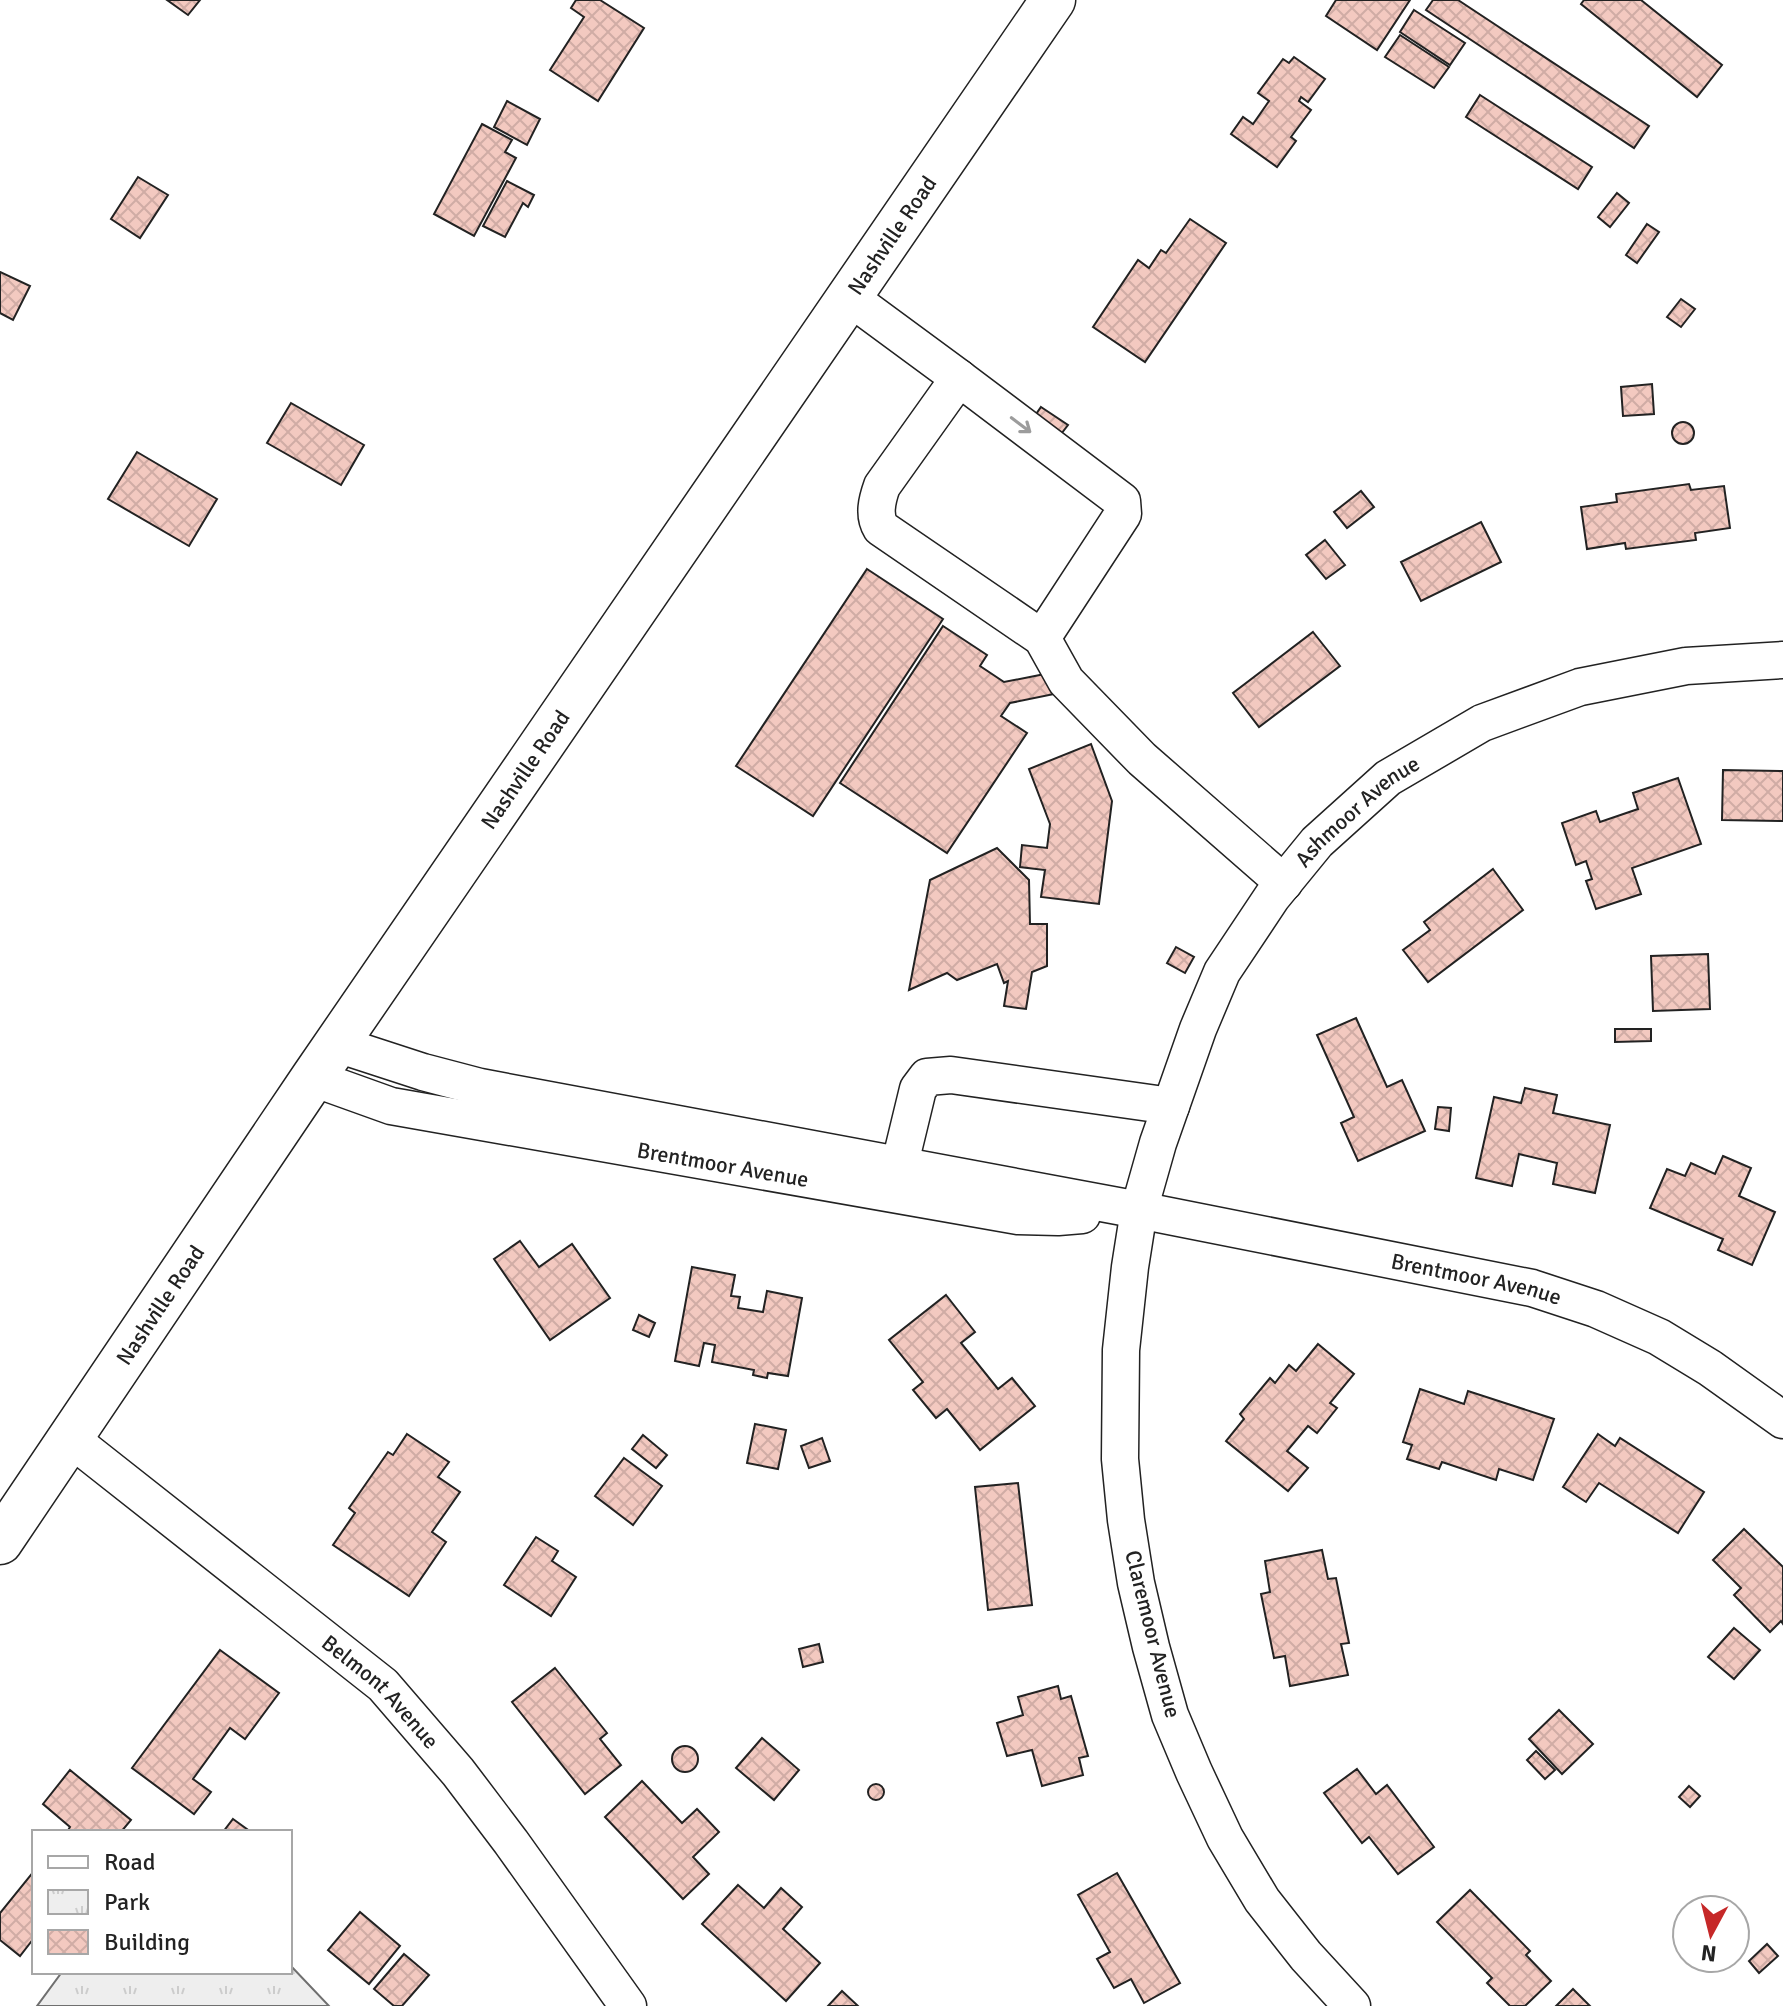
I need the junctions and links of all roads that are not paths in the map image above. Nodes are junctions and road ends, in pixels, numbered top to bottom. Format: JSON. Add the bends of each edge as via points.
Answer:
{"nodes":[{"id":1,"x":1053,"y":0,"type":"edge"},
{"id":2,"x":849,"y":297,"type":"junction"},
{"id":3,"x":959,"y":378,"type":"junction"},
{"id":4,"x":1042,"y":638,"type":"junction"},
{"id":5,"x":1783,"y":660,"type":"edge"},
{"id":6,"x":1284,"y":883,"type":"junction"},
{"id":7,"x":325,"y":1061,"type":"junction"},
{"id":8,"x":1171,"y":1106,"type":"junction"},
{"id":9,"x":896,"y":1180,"type":"junction"},
{"id":10,"x":1139,"y":1210,"type":"junction"},
{"id":11,"x":1783,"y":1420,"type":"edge"},
{"id":12,"x":71,"y":1439,"type":"junction"},
{"id":13,"x":0,"y":1542,"type":"edge"},
{"id":14,"x":628,"y":2006,"type":"edge"},
{"id":15,"x":1352,"y":2006,"type":"edge"}],
"edges":[{"from":1,"to":2,"type":"main road","name":"Nashville Road"},
{"from":2,"to":3,"type":"street"},
{"from":2,"to":7,"type":"main road","name":"Nashville Road"},
{"from":3,"to":4,"type":"street","one_way":true,"via":[[1122,501],[1123,514]]},
{"from":3,"to":4,"type":"street","via":[[882,486],[876,520]]},
{"from":4,"to":6,"type":"street","via":[[1066,681],[1142,759]]},
{"from":5,"to":6,"type":"street","name":"Ashmoor Avenue","via":[[1686,666],[1580,687],[1482,723],[1388,778],[1317,842]]},
{"from":6,"to":8,"type":"street","name":"Ashmoor Avenue","via":[[1222,972]]},
{"from":7,"to":9,"type":"street","name":"Brentmoor Avenue","via":[[423,1072]]},
{"from":7,"to":12,"type":"main road","name":"Nashville Road"},
{"from":8,"to":9,"type":"street","via":[[951,1075],[927,1077],[918,1089]]},
{"from":8,"to":10,"type":"street","name":"Ashmoor Avenue"},
{"from":9,"to":10,"type":"street","name":"Brentmoor Avenue"},
{"from":10,"to":11,"type":"street","name":"Brentmoor Avenue","via":[[1532,1288],[1659,1337]]},
{"from":10,"to":15,"type":"street","name":"Claremoor Avenue","via":[[1121,1350],[1120,1459],[1128,1536],[1151,1647],[1170,1715],[1225,1838],[1262,1900]]},
{"from":12,"to":13,"type":"main road","name":"Nashville Road"},
{"from":12,"to":14,"type":"street","name":"Belmont Avenue","via":[[383,1685],[458,1772]]}]}
